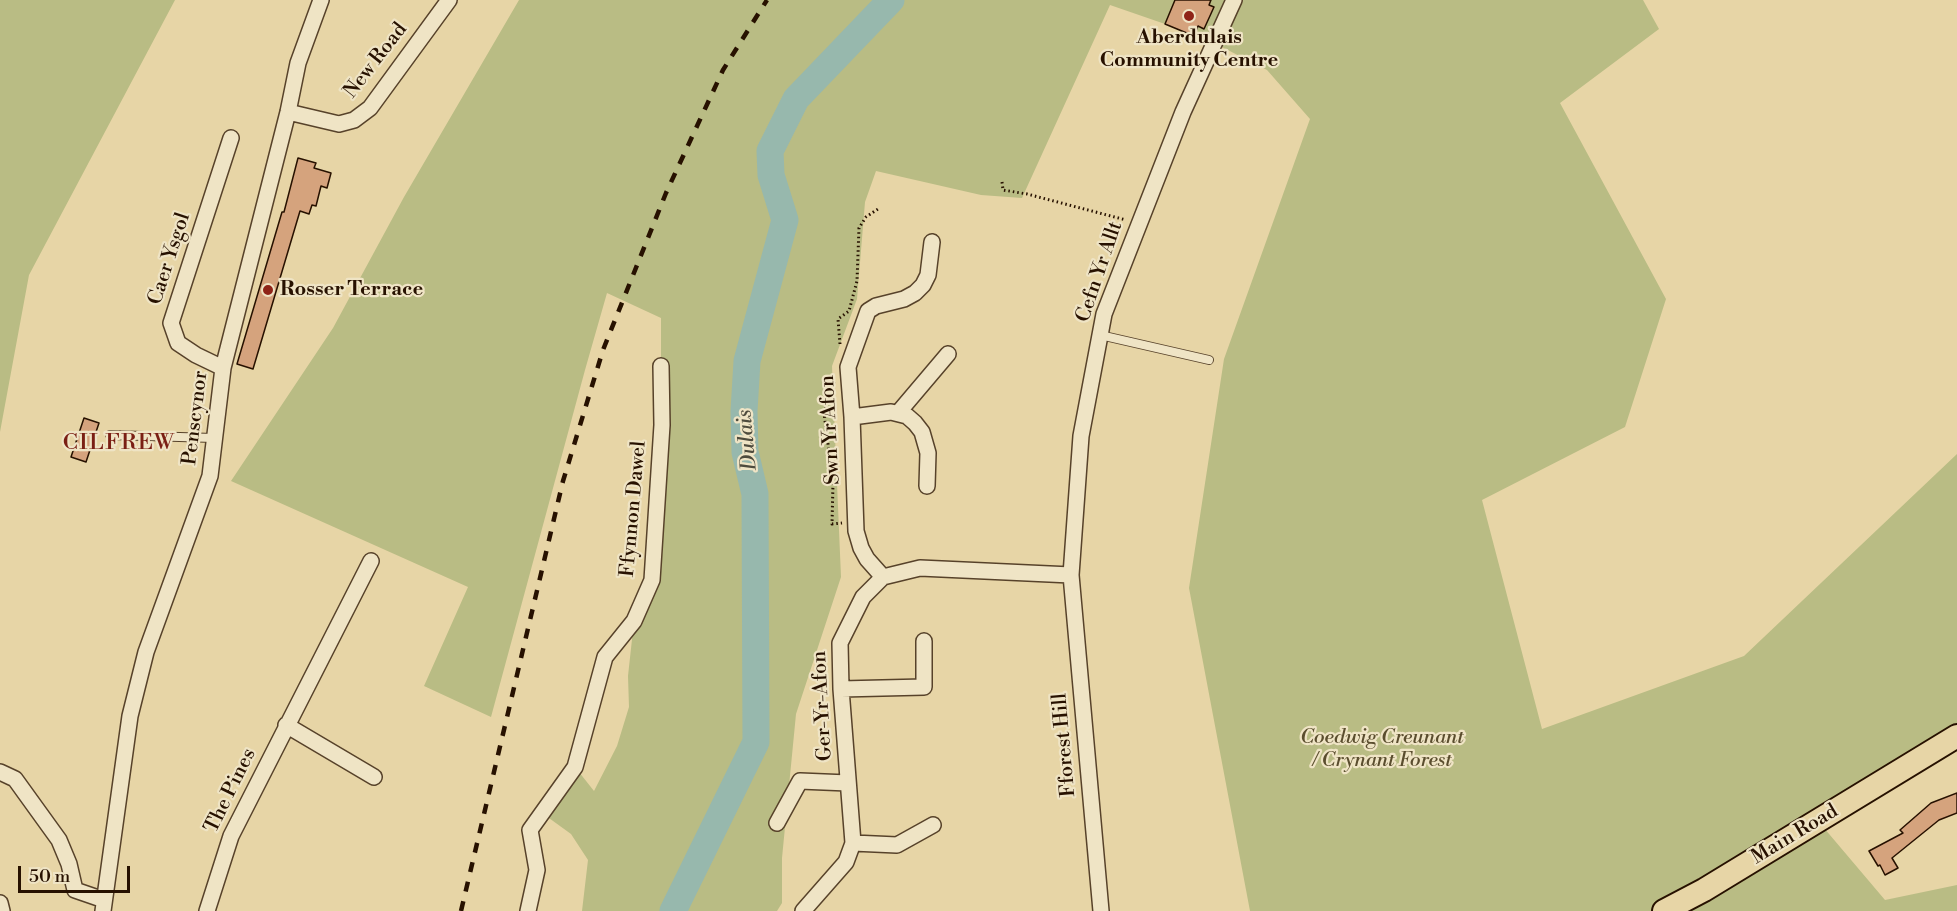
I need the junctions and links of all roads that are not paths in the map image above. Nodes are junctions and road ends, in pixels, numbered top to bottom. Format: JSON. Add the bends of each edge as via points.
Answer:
{"nodes":[{"id":1,"x":321,"y":0,"type":"edge"},
{"id":2,"x":449,"y":0,"type":"edge"},
{"id":3,"x":1234,"y":0,"type":"edge"},
{"id":4,"x":288,"y":112,"type":"junction"},
{"id":5,"x":231,"y":138,"type":"dead end"},
{"id":6,"x":932,"y":242,"type":"dead end"},
{"id":7,"x":1100,"y":335,"type":"junction"},
{"id":8,"x":948,"y":354,"type":"dead end"},
{"id":9,"x":1209,"y":360,"type":"dead end"},
{"id":10,"x":661,"y":366,"type":"dead end"},
{"id":11,"x":223,"y":368,"type":"junction"},
{"id":12,"x":898,"y":413,"type":"junction"},
{"id":13,"x":852,"y":417,"type":"junction"},
{"id":14,"x":110,"y":435,"type":"dead end"},
{"id":15,"x":214,"y":438,"type":"junction"},
{"id":16,"x":927,"y":486,"type":"dead end"},
{"id":17,"x":371,"y":561,"type":"dead end"},
{"id":18,"x":1071,"y":575,"type":"junction"},
{"id":19,"x":883,"y":577,"type":"junction"},
{"id":20,"x":924,"y":641,"type":"dead end"},
{"id":21,"x":842,"y":688,"type":"junction"},
{"id":22,"x":286,"y":725,"type":"junction"},
{"id":23,"x":1957,"y":736,"type":"edge"},
{"id":24,"x":0,"y":772,"type":"edge"},
{"id":25,"x":375,"y":777,"type":"dead end"},
{"id":26,"x":848,"y":783,"type":"junction"},
{"id":27,"x":777,"y":823,"type":"dead end"},
{"id":28,"x":933,"y":825,"type":"dead end"},
{"id":29,"x":853,"y":843,"type":"junction"},
{"id":30,"x":103,"y":905,"type":"edge"},
{"id":31,"x":207,"y":911,"type":"edge"},
{"id":32,"x":528,"y":911,"type":"edge"},
{"id":33,"x":802,"y":911,"type":"edge"},
{"id":34,"x":1101,"y":911,"type":"edge"},
{"id":35,"x":1664,"y":911,"type":"edge"}],
"edges":[{"from":1,"to":4,"type":"street","name":"Penscynor","via":[[298,63]]},
{"from":2,"to":4,"type":"street","name":"New Road","via":[[370,108],[354,120],[339,124]]},
{"from":3,"to":7,"type":"street","name":"Cefn Yr Allt","via":[[1183,112],[1104,314]]},
{"from":4,"to":11,"type":"street","name":"Penscynor"},
{"from":5,"to":11,"type":"street","name":"Caer Ysgol","via":[[171,323],[178,343]]},
{"from":6,"to":13,"type":"street","name":"Swn Yr Afon","via":[[923,285],[904,299],[876,306],[864,317],[848,367]]},
{"from":7,"to":9,"type":"lane"},
{"from":7,"to":18,"type":"street","name":"Cefn Yr Allt","via":[[1081,436]]},
{"from":8,"to":12,"type":"street"},
{"from":10,"to":32,"type":"street","name":"Ffynnon Dawel","via":[[662,425],[652,580],[634,621],[605,657],[575,767],[530,830],[537,870]]},
{"from":11,"to":15,"type":"street","name":"Penscynor"},
{"from":12,"to":13,"type":"street"},
{"from":12,"to":16,"type":"street","via":[[907,416],[922,432],[928,453]]},
{"from":13,"to":19,"type":"street","name":"Swn Yr Afon","via":[[856,531],[867,559]]},
{"from":14,"to":15,"type":"lane"},
{"from":15,"to":30,"type":"street","name":"Penscynor","via":[[210,476],[138,684]]},
{"from":17,"to":22,"type":"street","name":"The Pines"},
{"from":18,"to":19,"type":"street","via":[[920,568]]},
{"from":18,"to":34,"type":"street","name":"Fforest Hill"},
{"from":19,"to":21,"type":"street","name":"Ger-Yr-Afon","via":[[862,597],[840,643]]},
{"from":20,"to":21,"type":"street","via":[[924,687]]},
{"from":21,"to":26,"type":"street","name":"Ger-Yr-Afon"},
{"from":22,"to":25,"type":"street"},
{"from":22,"to":31,"type":"street","name":"The Pines","via":[[231,836]]},
{"from":23,"to":35,"type":"main road","name":"Main Road"},
{"from":24,"to":30,"type":"street","via":[[15,779],[59,840],[75,890]]},
{"from":26,"to":27,"type":"street","via":[[800,781]]},
{"from":26,"to":29,"type":"street","name":"Ger-Yr-Afon"},
{"from":28,"to":29,"type":"street","via":[[897,845]]},
{"from":29,"to":33,"type":"street","via":[[846,862]]}]}
